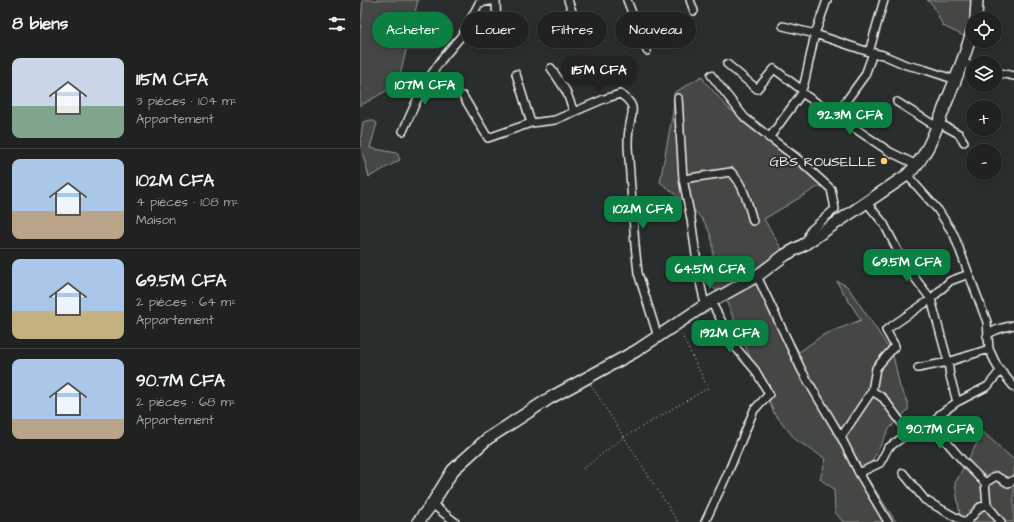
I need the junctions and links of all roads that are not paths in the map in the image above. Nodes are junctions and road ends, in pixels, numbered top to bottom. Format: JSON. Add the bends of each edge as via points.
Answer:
{"nodes":[{"id":1,"x":496,"y":0,"type":"edge"},
{"id":2,"x":568,"y":0,"type":"edge"},
{"id":3,"x":627,"y":0,"type":"edge"},
{"id":4,"x":690,"y":0,"type":"edge"},
{"id":5,"x":827,"y":0,"type":"edge"},
{"id":6,"x":884,"y":0,"type":"edge"},
{"id":7,"x":977,"y":0,"type":"edge"},
{"id":8,"x":477,"y":2,"type":"edge"},
{"id":9,"x":694,"y":11,"type":"dead end"},
{"id":10,"x":496,"y":12,"type":"edge"},
{"id":11,"x":572,"y":12,"type":"edge"},
{"id":12,"x":977,"y":12,"type":"edge"},
{"id":13,"x":783,"y":26,"type":"dead end"},
{"id":14,"x":815,"y":34,"type":"junction"},
{"id":15,"x":647,"y":51,"type":"dead end"},
{"id":16,"x":871,"y":53,"type":"junction"},
{"id":17,"x":727,"y":64,"type":"dead end"},
{"id":18,"x":551,"y":68,"type":"dead end"},
{"id":19,"x":966,"y":68,"type":"edge"},
{"id":20,"x":1002,"y":73,"type":"edge"},
{"id":21,"x":516,"y":74,"type":"dead end"},
{"id":22,"x":711,"y":75,"type":"dead end"},
{"id":23,"x":1014,"y":76,"type":"edge"},
{"id":24,"x":956,"y":80,"type":"junction"},
{"id":25,"x":802,"y":91,"type":"junction"},
{"id":26,"x":463,"y":96,"type":"dead end"},
{"id":27,"x":678,"y":98,"type":"dead end"},
{"id":28,"x":897,"y":102,"type":"dead end"},
{"id":29,"x":574,"y":112,"type":"junction"},
{"id":30,"x":836,"y":115,"type":"junction"},
{"id":31,"x":531,"y":123,"type":"junction"},
{"id":32,"x":938,"y":125,"type":"junction"},
{"id":33,"x":403,"y":131,"type":"dead end"},
{"id":34,"x":769,"y":138,"type":"junction"},
{"id":35,"x":964,"y":142,"type":"dead end"},
{"id":36,"x":917,"y":165,"type":"junction"},
{"id":37,"x":907,"y":175,"type":"junction"},
{"id":38,"x":683,"y":179,"type":"junction"},
{"id":39,"x":867,"y":203,"type":"junction"},
{"id":40,"x":753,"y":221,"type":"dead end"},
{"id":41,"x":804,"y":244,"type":"junction"},
{"id":42,"x":969,"y":274,"type":"junction"},
{"id":43,"x":757,"y":276,"type":"junction"},
{"id":44,"x":931,"y":299,"type":"junction"},
{"id":45,"x":708,"y":304,"type":"junction"},
{"id":46,"x":986,"y":322,"type":"junction"},
{"id":47,"x":1014,"y":325,"type":"edge"},
{"id":48,"x":998,"y":329,"type":"junction"},
{"id":49,"x":658,"y":336,"type":"junction"},
{"id":50,"x":987,"y":336,"type":"junction"},
{"id":51,"x":989,"y":349,"type":"junction"},
{"id":52,"x":948,"y":362,"type":"junction"},
{"id":53,"x":918,"y":368,"type":"dead end"},
{"id":54,"x":1000,"y":371,"type":"junction"},
{"id":55,"x":1014,"y":387,"type":"edge"},
{"id":56,"x":872,"y":390,"type":"junction"},
{"id":57,"x":957,"y":402,"type":"junction"},
{"id":58,"x":932,"y":424,"type":"junction"},
{"id":59,"x":909,"y":433,"type":"junction"},
{"id":60,"x":841,"y":438,"type":"junction"},
{"id":61,"x":859,"y":473,"type":"junction"},
{"id":62,"x":903,"y":473,"type":"dead end"},
{"id":63,"x":1014,"y":480,"type":"edge"},
{"id":64,"x":985,"y":483,"type":"junction"},
{"id":65,"x":432,"y":504,"type":"junction"},
{"id":66,"x":987,"y":505,"type":"junction"},
{"id":67,"x":418,"y":522,"type":"edge"},
{"id":68,"x":455,"y":522,"type":"edge"},
{"id":69,"x":705,"y":522,"type":"edge"},
{"id":70,"x":888,"y":522,"type":"edge"},
{"id":71,"x":964,"y":522,"type":"edge"},
{"id":72,"x":967,"y":522,"type":"edge"},
{"id":73,"x":1001,"y":522,"type":"edge"}],
"edges":[{"from":1,"to":8,"type":"street"},
{"from":1,"to":10,"type":"street"},
{"from":2,"to":11,"type":"street"},
{"from":3,"to":15,"type":"street"},
{"from":4,"to":9,"type":"street"},
{"from":5,"to":14,"type":"street"},
{"from":6,"to":16,"type":"street"},
{"from":7,"to":12,"type":"street"},
{"from":8,"to":33,"type":"street","via":[[463,34],[431,75]]},
{"from":13,"to":14,"type":"street"},
{"from":14,"to":16,"type":"street"},
{"from":14,"to":25,"type":"street"},
{"from":16,"to":24,"type":"street"},
{"from":16,"to":30,"type":"street","via":[[865,75]]},
{"from":17,"to":25,"type":"street","via":[[757,89],[774,69]]},
{"from":18,"to":29,"type":"street","via":[[566,91]]},
{"from":19,"to":24,"type":"street"},
{"from":20,"to":23,"type":"street"},
{"from":21,"to":31,"type":"street"},
{"from":22,"to":34,"type":"street","via":[[745,118]]},
{"from":24,"to":32,"type":"street"},
{"from":25,"to":30,"type":"street"},
{"from":25,"to":34,"type":"street"},
{"from":26,"to":31,"type":"street","via":[[488,138]]},
{"from":27,"to":38,"type":"street"},
{"from":28,"to":32,"type":"street"},
{"from":29,"to":31,"type":"street","via":[[555,120]]},
{"from":29,"to":49,"type":"street","via":[[620,94],[629,100],[633,112],[628,130],[628,146],[636,259],[641,285]]},
{"from":30,"to":36,"type":"street","via":[[890,152]]},
{"from":32,"to":35,"type":"street","via":[[959,134]]},
{"from":32,"to":36,"type":"street","via":[[927,151]]},
{"from":34,"to":41,"type":"street","via":[[799,160],[831,189],[835,209],[810,231]]},
{"from":36,"to":37,"type":"street"},
{"from":37,"to":39,"type":"street"},
{"from":37,"to":42,"type":"street","via":[[938,210],[954,235]]},
{"from":38,"to":40,"type":"street","via":[[731,172],[743,189]]},
{"from":38,"to":45,"type":"street","via":[[698,276]]},
{"from":39,"to":41,"type":"street"},
{"from":39,"to":44,"type":"street","via":[[884,224],[902,259]]},
{"from":41,"to":43,"type":"street"},
{"from":42,"to":44,"type":"street","via":[[950,281]]},
{"from":42,"to":46,"type":"street"},
{"from":43,"to":45,"type":"street"},
{"from":43,"to":60,"type":"street","via":[[802,371]]},
{"from":44,"to":52,"type":"street"},
{"from":44,"to":56,"type":"street","via":[[886,330],[896,346],[876,368]]},
{"from":45,"to":49,"type":"street"},
{"from":45,"to":69,"type":"street","via":[[769,394],[754,410]]},
{"from":46,"to":48,"type":"street"},
{"from":46,"to":50,"type":"street"},
{"from":47,"to":48,"type":"street"},
{"from":48,"to":50,"type":"street"},
{"from":49,"to":65,"type":"street","via":[[636,351],[550,398],[487,439],[453,470]]},
{"from":50,"to":51,"type":"street"},
{"from":51,"to":52,"type":"street"},
{"from":51,"to":54,"type":"street"},
{"from":52,"to":53,"type":"street"},
{"from":52,"to":57,"type":"street"},
{"from":54,"to":55,"type":"street"},
{"from":54,"to":57,"type":"street","via":[[988,386]]},
{"from":56,"to":59,"type":"street","via":[[883,398]]},
{"from":56,"to":60,"type":"street"},
{"from":57,"to":58,"type":"street","via":[[940,414]]},
{"from":58,"to":59,"type":"street"},
{"from":58,"to":64,"type":"street"},
{"from":59,"to":61,"type":"street","via":[[888,448],[880,463]]},
{"from":60,"to":61,"type":"street"},
{"from":61,"to":70,"type":"street"},
{"from":62,"to":71,"type":"street","via":[[925,500]]},
{"from":63,"to":64,"type":"street","via":[[1008,483],[996,476]]},
{"from":64,"to":66,"type":"street"},
{"from":65,"to":67,"type":"street"},
{"from":65,"to":68,"type":"street"},
{"from":66,"to":72,"type":"street","via":[[980,508]]},
{"from":66,"to":73,"type":"street"}]}
